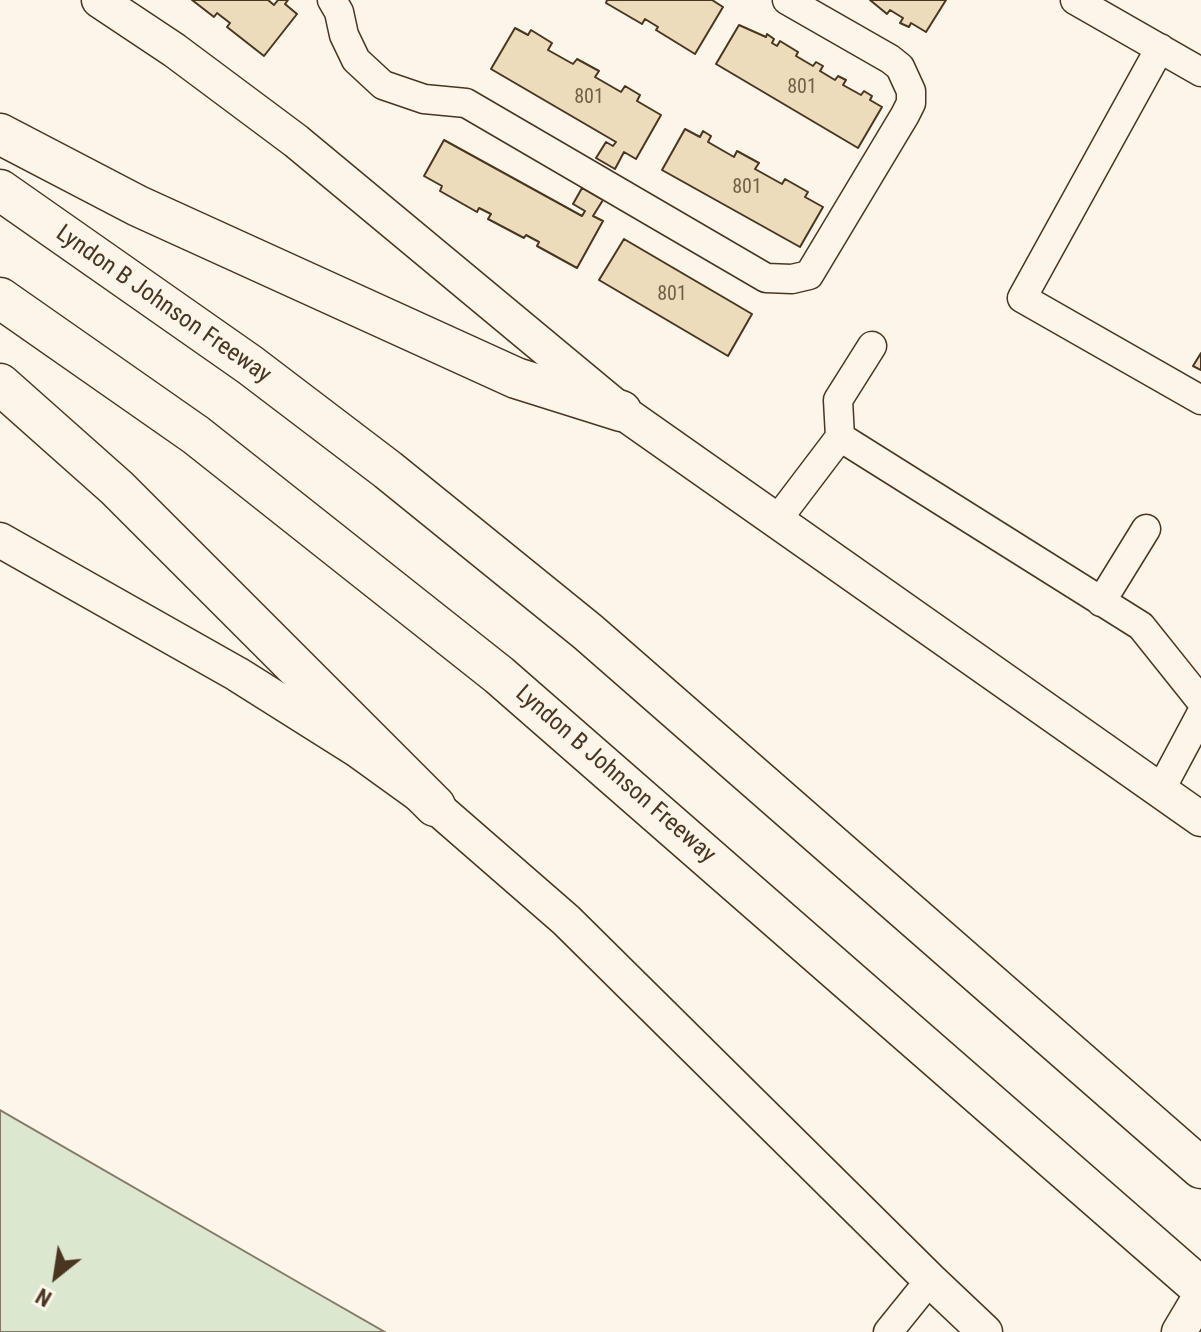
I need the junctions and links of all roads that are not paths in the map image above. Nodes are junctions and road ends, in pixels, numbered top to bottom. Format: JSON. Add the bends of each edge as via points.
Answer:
{"nodes":[{"id":1,"x":99,"y":0,"type":"edge"},
{"id":2,"x":332,"y":0,"type":"edge"},
{"id":3,"x":787,"y":0,"type":"edge"},
{"id":4,"x":1075,"y":0,"type":"edge"},
{"id":5,"x":1160,"y":48,"type":"junction"},
{"id":6,"x":1201,"y":72,"type":"edge"},
{"id":7,"x":0,"y":134,"type":"edge"},
{"id":8,"x":0,"y":190,"type":"edge"},
{"id":9,"x":0,"y":298,"type":"edge"},
{"id":10,"x":872,"y":346,"type":"dead end"},
{"id":11,"x":0,"y":384,"type":"edge"},
{"id":12,"x":1201,"y":400,"type":"edge"},
{"id":13,"x":621,"y":411,"type":"junction"},
{"id":14,"x":840,"y":437,"type":"junction"},
{"id":15,"x":777,"y":520,"type":"junction"},
{"id":16,"x":1146,"y":529,"type":"dead end"},
{"id":17,"x":0,"y":540,"type":"edge"},
{"id":18,"x":1101,"y":602,"type":"junction"},
{"id":19,"x":1201,"y":701,"type":"edge"},
{"id":20,"x":1201,"y":714,"type":"edge"},
{"id":21,"x":1161,"y":789,"type":"junction"},
{"id":22,"x":435,"y":806,"type":"junction"},
{"id":23,"x":1201,"y":819,"type":"edge"},
{"id":24,"x":1201,"y":1168,"type":"edge"},
{"id":25,"x":930,"y":1280,"type":"junction"},
{"id":26,"x":1201,"y":1288,"type":"edge"},
{"id":27,"x":1201,"y":1295,"type":"edge"},
{"id":28,"x":888,"y":1332,"type":"edge"},
{"id":29,"x":985,"y":1332,"type":"edge"},
{"id":30,"x":1179,"y":1332,"type":"edge"}],
"edges":[{"from":1,"to":13,"type":"main road","via":[[296,141]]},
{"from":2,"to":3,"type":"street","via":[[356,60],[383,85],[424,99],[466,103],[766,278],[792,279],[809,275],[905,115],[911,91],[890,59]]},
{"from":4,"to":5,"type":"street"},
{"from":5,"to":6,"type":"street"},
{"from":5,"to":12,"type":"street","via":[[1022,298]]},
{"from":7,"to":13,"type":"highway","via":[[138,206],[516,378]]},
{"from":8,"to":24,"type":"highway","name":"Lyndon B Johnson Freeway","via":[[262,375],[588,632]]},
{"from":9,"to":26,"type":"highway","name":"Lyndon B Johnson Freeway","via":[[196,435],[499,675]]},
{"from":10,"to":14,"type":"street","via":[[838,400]]},
{"from":11,"to":22,"type":"highway","via":[[117,488]]},
{"from":13,"to":15,"type":"main road"},
{"from":14,"to":15,"type":"street"},
{"from":14,"to":18,"type":"street"},
{"from":15,"to":21,"type":"main road"},
{"from":16,"to":18,"type":"street"},
{"from":17,"to":22,"type":"main road","via":[[237,674]]},
{"from":18,"to":19,"type":"street","via":[[1141,626]]},
{"from":20,"to":21,"type":"street"},
{"from":21,"to":23,"type":"main road"},
{"from":22,"to":25,"type":"main road","via":[[566,920]]},
{"from":25,"to":28,"type":"street"},
{"from":25,"to":29,"type":"main road"},
{"from":27,"to":30,"type":"main road"}]}
